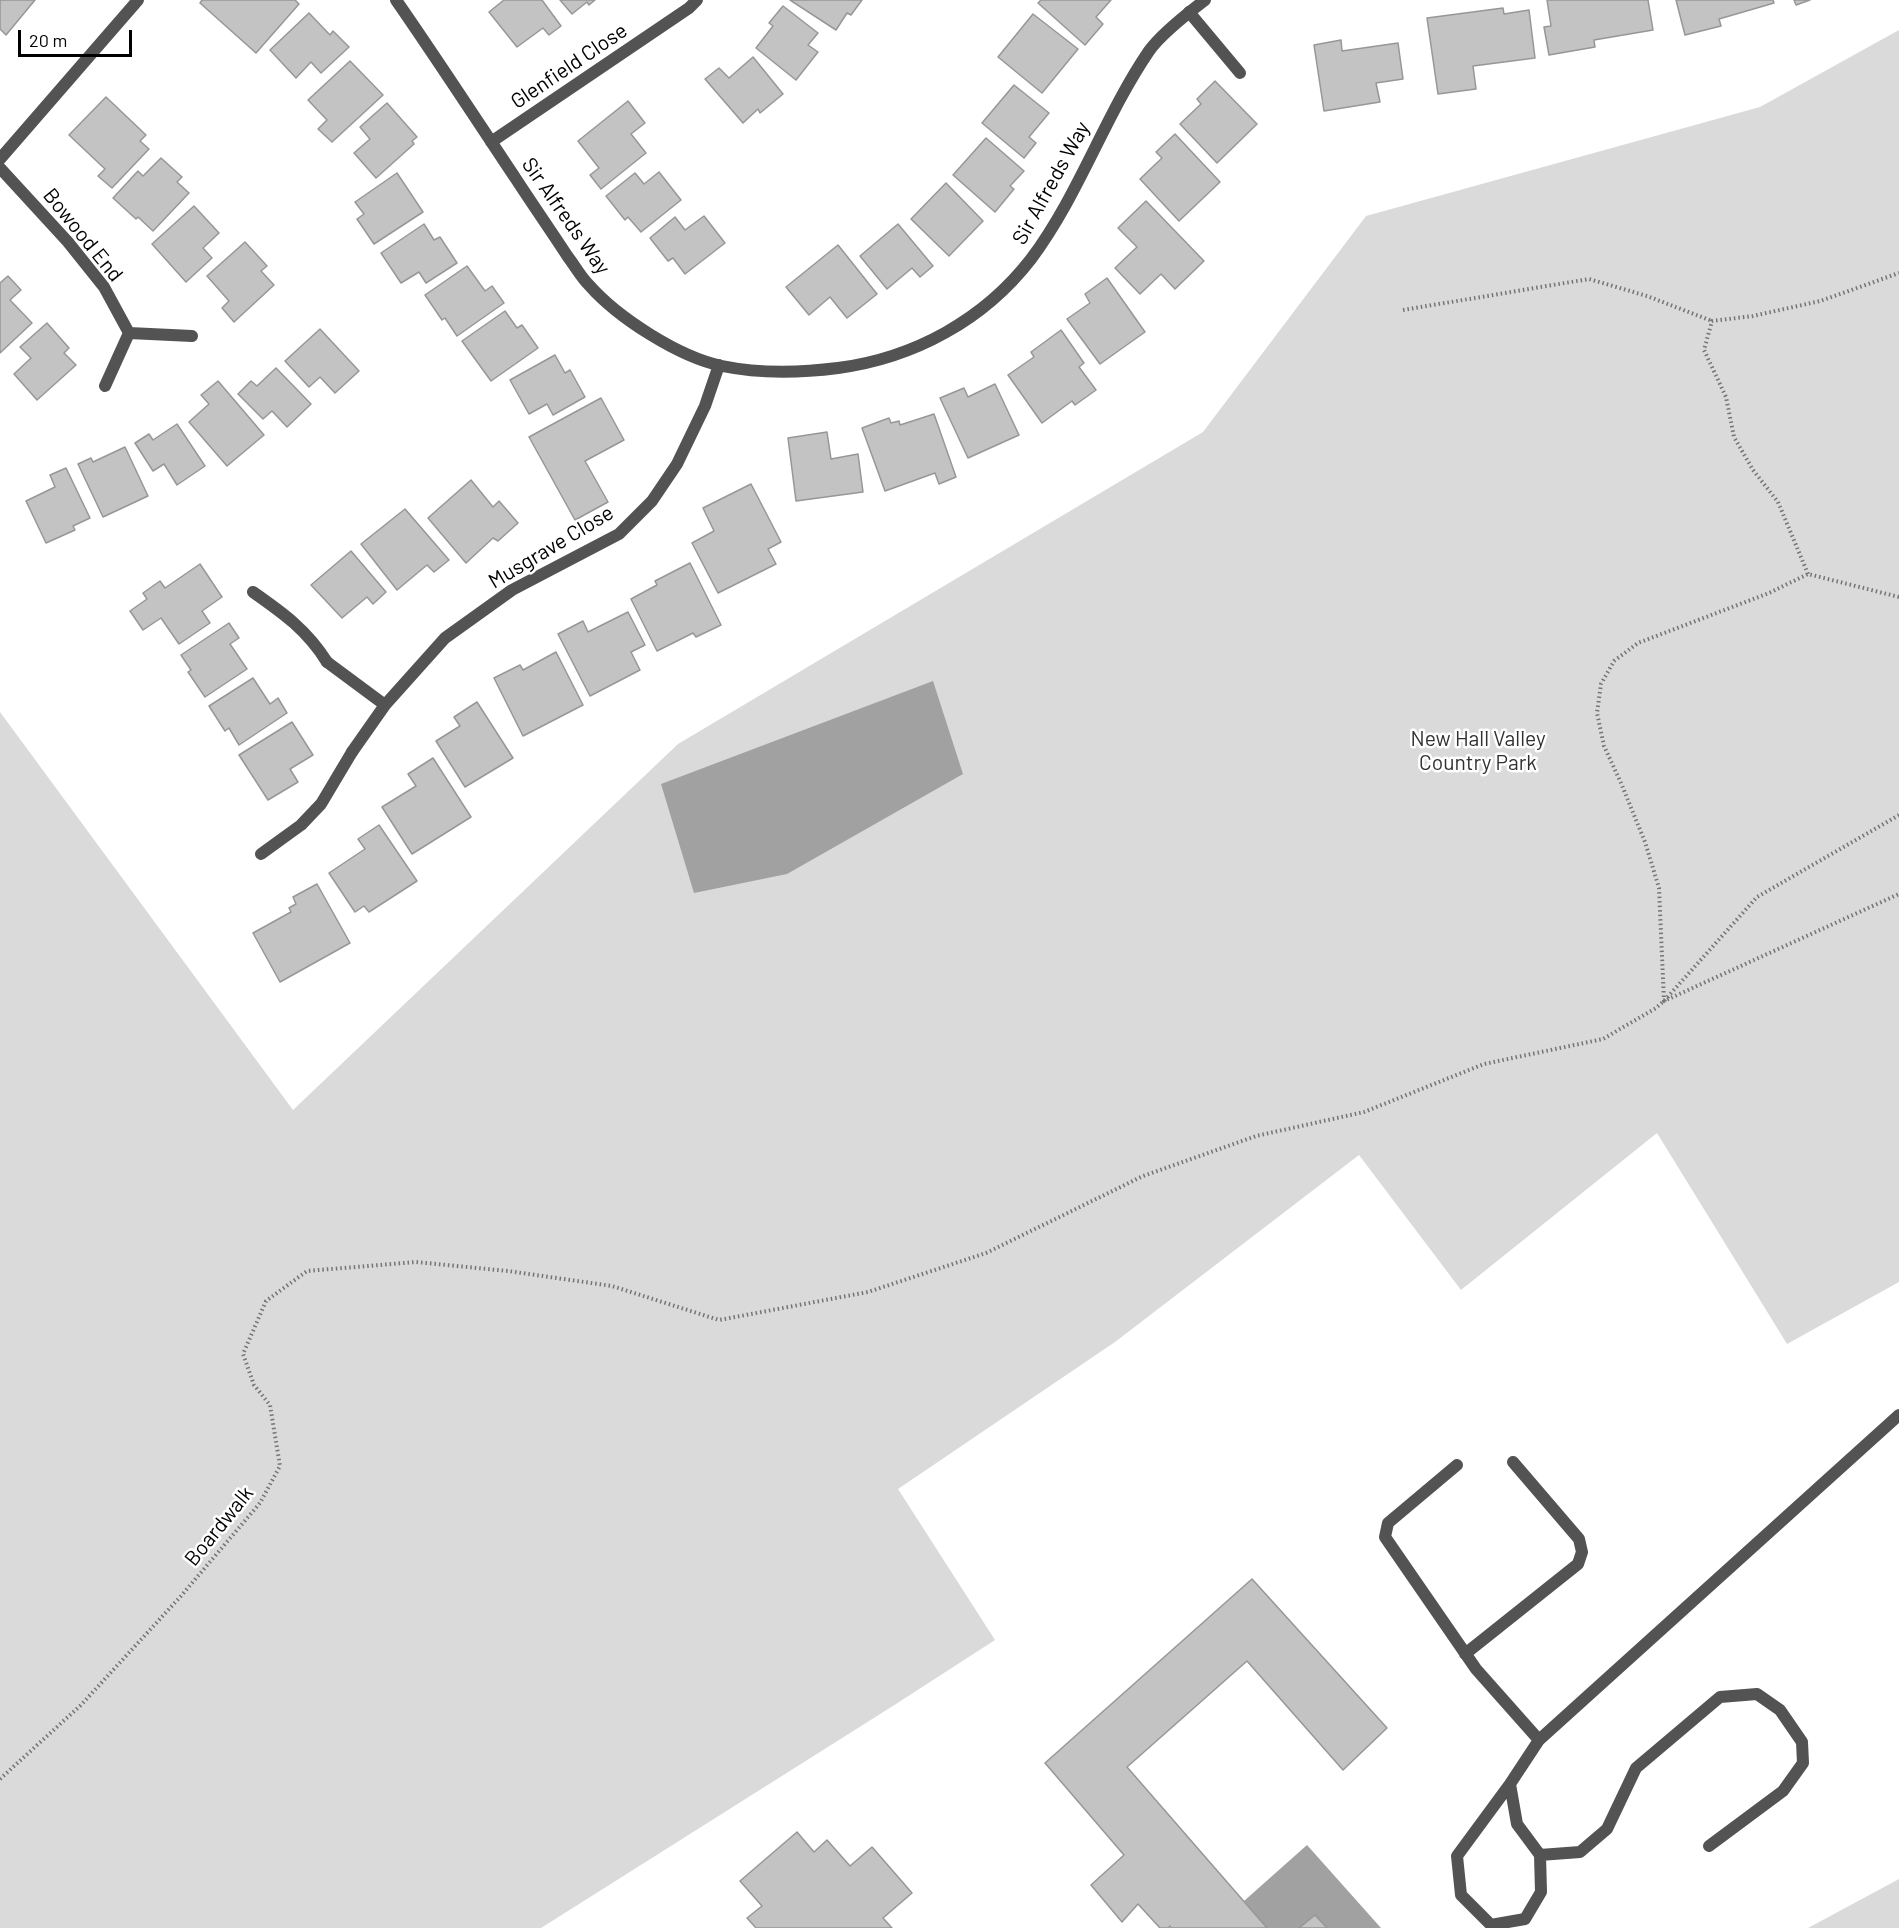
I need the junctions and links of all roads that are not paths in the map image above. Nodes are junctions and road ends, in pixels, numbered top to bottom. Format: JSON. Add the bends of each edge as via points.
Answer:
{"nodes":[{"id":1,"x":138,"y":0,"type":"edge"},
{"id":2,"x":396,"y":0,"type":"edge"},
{"id":3,"x":698,"y":0,"type":"edge"},
{"id":4,"x":1205,"y":0,"type":"edge"},
{"id":5,"x":1189,"y":12,"type":"junction"},
{"id":6,"x":1240,"y":73,"type":"dead end"},
{"id":7,"x":491,"y":142,"type":"junction"},
{"id":8,"x":0,"y":159,"type":"edge"},
{"id":9,"x":0,"y":168,"type":"edge"},
{"id":10,"x":129,"y":333,"type":"junction"},
{"id":11,"x":192,"y":336,"type":"dead end"},
{"id":12,"x":719,"y":365,"type":"junction"},
{"id":13,"x":105,"y":386,"type":"dead end"},
{"id":14,"x":253,"y":591,"type":"dead end"},
{"id":15,"x":385,"y":705,"type":"junction"},
{"id":16,"x":261,"y":854,"type":"dead end"},
{"id":17,"x":1899,"y":1415,"type":"edge"},
{"id":18,"x":1513,"y":1462,"type":"dead end"},
{"id":19,"x":1457,"y":1465,"type":"dead end"},
{"id":20,"x":1466,"y":1654,"type":"junction"},
{"id":21,"x":1539,"y":1740,"type":"junction"},
{"id":22,"x":1510,"y":1784,"type":"junction"},
{"id":23,"x":1709,"y":1846,"type":"dead end"},
{"id":24,"x":1540,"y":1856,"type":"junction"}],
"edges":[{"from":1,"to":8,"type":"street"},
{"from":2,"to":7,"type":"street","name":"Sir Alfreds Way"},
{"from":3,"to":7,"type":"street","name":"Glenfield Close"},
{"from":4,"to":5,"type":"street","name":"Sir Alfreds Way"},
{"from":5,"to":6,"type":"street"},
{"from":5,"to":12,"type":"street","name":"Sir Alfreds Way","via":[[1151,48],[1110,116],[1057,221],[1012,282],[991,301],[957,326],[916,348],[863,365],[809,372],[765,372]]},
{"from":7,"to":12,"type":"street","name":"Sir Alfreds Way","via":[[588,285],[627,320],[672,347]]},
{"from":9,"to":10,"type":"street","name":"Bowood End","via":[[104,287]]},
{"from":10,"to":11,"type":"street"},
{"from":10,"to":13,"type":"street"},
{"from":12,"to":15,"type":"street","name":"Musgrave Close","via":[[677,465],[652,501],[619,534],[512,590],[445,638]]},
{"from":14,"to":15,"type":"street","via":[[296,623],[327,662]]},
{"from":15,"to":16,"type":"street","name":"Musgrave Close","via":[[321,804],[301,825]]},
{"from":17,"to":21,"type":"street"},
{"from":18,"to":20,"type":"street","via":[[1578,1539],[1582,1552],[1578,1564]]},
{"from":19,"to":20,"type":"street","via":[[1388,1523],[1384,1537]]},
{"from":20,"to":21,"type":"street"},
{"from":21,"to":22,"type":"street"},
{"from":22,"to":24,"type":"street","via":[[1517,1824]]},
{"from":22,"to":24,"type":"street","via":[[1457,1856],[1461,1896],[1491,1925],[1525,1919],[1540,1892]]},
{"from":23,"to":24,"type":"street","via":[[1783,1791],[1803,1763],[1802,1742],[1780,1710],[1757,1694],[1720,1697],[1636,1768],[1607,1829],[1580,1852]]}]}
